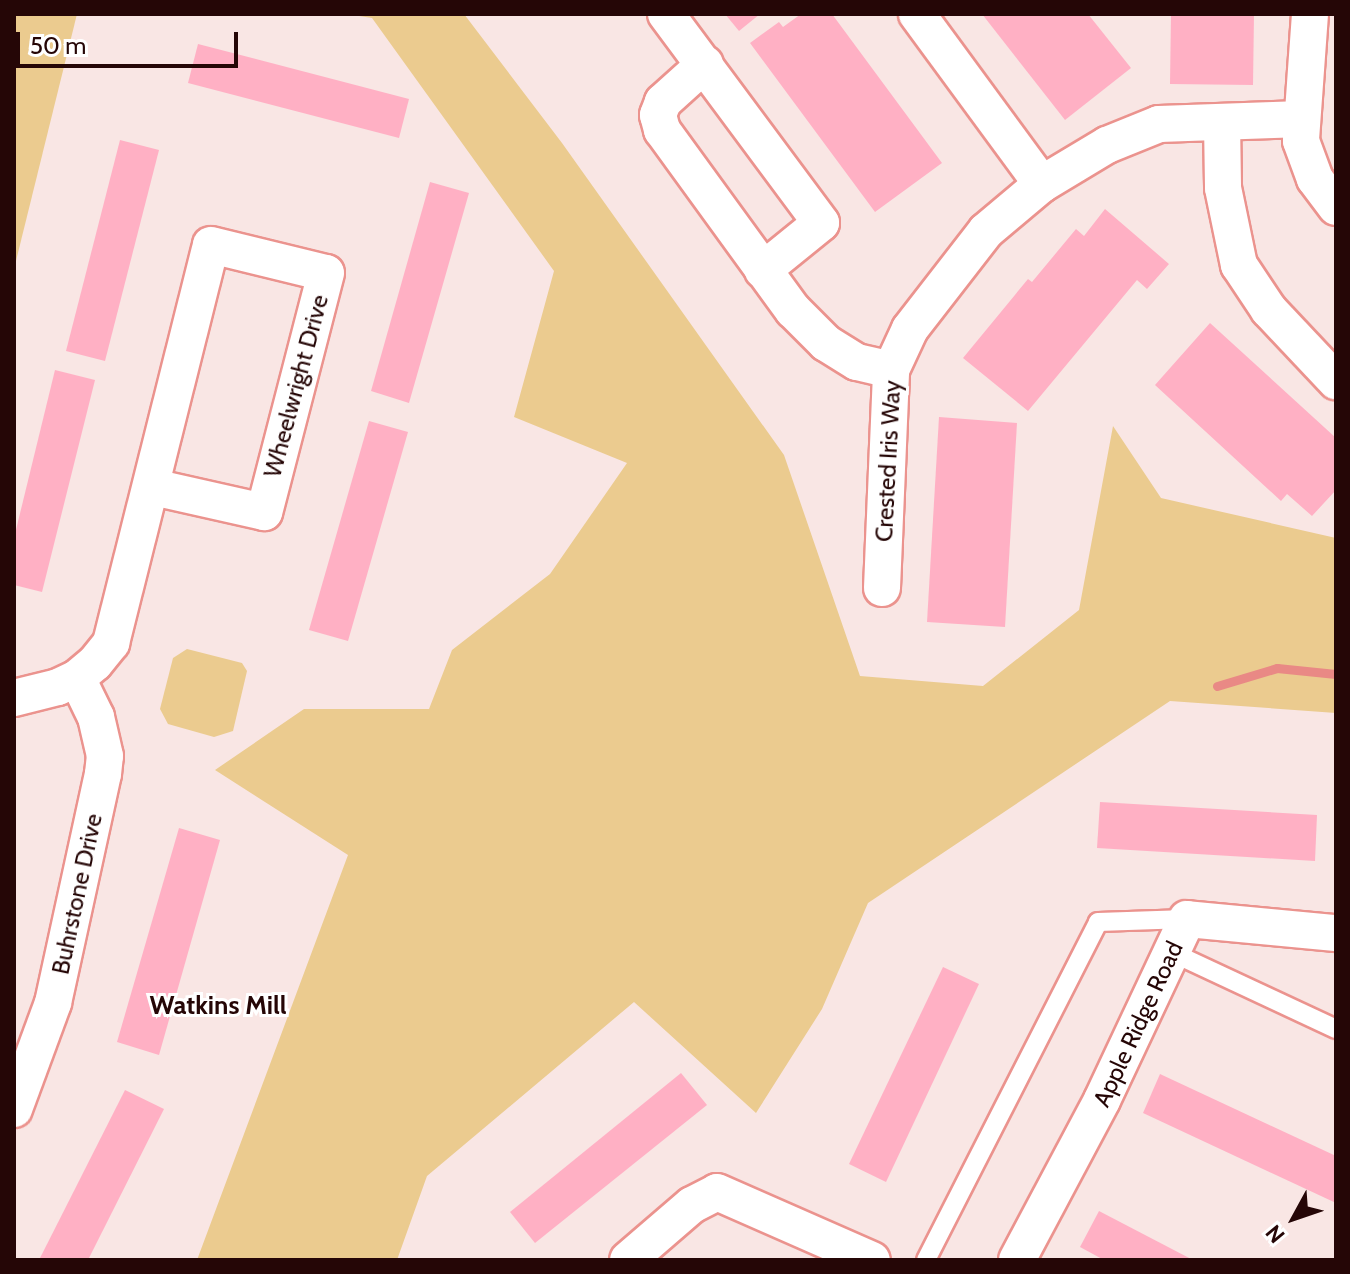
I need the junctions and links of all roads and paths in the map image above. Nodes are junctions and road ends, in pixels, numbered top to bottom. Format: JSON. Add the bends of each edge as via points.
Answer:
{"nodes":[{"id":1,"x":666,"y":14,"type":"edge"},
{"id":2,"x":917,"y":14,"type":"edge"},
{"id":3,"x":1310,"y":14,"type":"edge"},
{"id":4,"x":705,"y":64,"type":"junction"},
{"id":5,"x":1302,"y":119,"type":"junction"},
{"id":6,"x":1222,"y":122,"type":"junction"},
{"id":7,"x":1042,"y":184,"type":"junction"},
{"id":8,"x":1336,"y":207,"type":"edge"},
{"id":9,"x":763,"y":270,"type":"junction"},
{"id":10,"x":891,"y":370,"type":"junction"},
{"id":11,"x":1336,"y":381,"type":"edge"},
{"id":12,"x":153,"y":487,"type":"junction"},
{"id":13,"x":882,"y":588,"type":"dead end"},
{"id":14,"x":77,"y":678,"type":"junction"},
{"id":15,"x":14,"y":698,"type":"edge"},
{"id":16,"x":1187,"y":919,"type":"junction"},
{"id":17,"x":1336,"y":933,"type":"edge"},
{"id":18,"x":1171,"y":952,"type":"junction"},
{"id":19,"x":1336,"y":1029,"type":"edge"},
{"id":20,"x":14,"y":1109,"type":"edge"},
{"id":21,"x":628,"y":1260,"type":"edge"},
{"id":22,"x":872,"y":1260,"type":"edge"},
{"id":23,"x":926,"y":1260,"type":"edge"},
{"id":24,"x":1017,"y":1260,"type":"edge"}],
"edges":[{"from":1,"to":4,"type":"street"},
{"from":2,"to":7,"type":"street"},
{"from":3,"to":5,"type":"street"},
{"from":4,"to":9,"type":"street","via":[[663,102],[658,115],[662,130]]},
{"from":4,"to":9,"type":"street","via":[[821,223]]},
{"from":5,"to":6,"type":"street","name":"Crested Iris Way"},
{"from":5,"to":8,"type":"street","via":[[1301,141],[1315,179]]},
{"from":6,"to":7,"type":"street","name":"Crested Iris Way","via":[[1159,124],[1107,145]]},
{"from":6,"to":11,"type":"street","via":[[1223,188],[1239,265],[1269,310]]},
{"from":7,"to":10,"type":"street","name":"Crested Iris Way","via":[[986,231],[910,329]]},
{"from":9,"to":10,"type":"street","via":[[826,343],[857,362]]},
{"from":10,"to":13,"type":"street","name":"Crested Iris Way"},
{"from":12,"to":12,"type":"street","name":"Wheelwright Drive","via":[[211,245],[326,273],[264,512]]},
{"from":12,"to":14,"type":"street","name":"Wheelwright Drive","via":[[111,643]]},
{"from":14,"to":15,"type":"street","name":"Wheelwright Drive"},
{"from":14,"to":20,"type":"street","name":"Buhrstone Drive","via":[[96,717],[105,756],[103,774],[53,1003]]},
{"from":16,"to":17,"type":"street","name":"Apple Ridge Road"},
{"from":16,"to":18,"type":"street","name":"Apple Ridge Road"},
{"from":16,"to":23,"type":"lane","via":[[1098,922]]},
{"from":18,"to":19,"type":"lane"},
{"from":18,"to":24,"type":"street","name":"Apple Ridge Road","via":[[1102,1100]]},
{"from":21,"to":22,"type":"street","via":[[692,1205],[717,1192]]}]}
